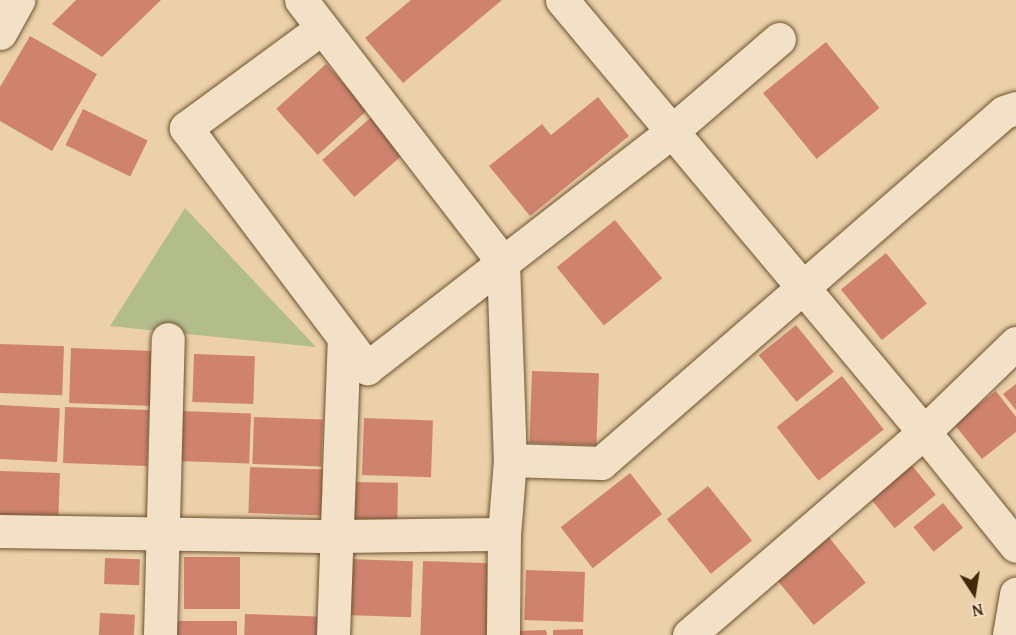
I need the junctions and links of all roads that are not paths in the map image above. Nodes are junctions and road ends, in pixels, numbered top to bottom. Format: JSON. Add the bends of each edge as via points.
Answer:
{"nodes":[{"id":1,"x":18,"y":0,"type":"edge"},
{"id":2,"x":301,"y":0,"type":"edge"},
{"id":3,"x":561,"y":0,"type":"edge"},
{"id":4,"x":322,"y":28,"type":"junction"},
{"id":5,"x":0,"y":33,"type":"edge"},
{"id":6,"x":779,"y":39,"type":"dead end"},
{"id":7,"x":1016,"y":108,"type":"edge"},
{"id":8,"x":672,"y":131,"type":"junction"},
{"id":9,"x":503,"y":262,"type":"junction"},
{"id":10,"x":803,"y":287,"type":"junction"},
{"id":11,"x":344,"y":338,"type":"junction"},
{"id":12,"x":168,"y":339,"type":"dead end"},
{"id":13,"x":1016,"y":344,"type":"edge"},
{"id":14,"x":924,"y":432,"type":"junction"},
{"id":15,"x":510,"y":460,"type":"junction"},
{"id":16,"x":0,"y":531,"type":"edge"},
{"id":17,"x":163,"y":533,"type":"junction"},
{"id":18,"x":504,"y":534,"type":"junction"},
{"id":19,"x":337,"y":536,"type":"junction"},
{"id":20,"x":1016,"y":546,"type":"edge"},
{"id":21,"x":1016,"y":594,"type":"edge"},
{"id":22,"x":160,"y":635,"type":"edge"},
{"id":23,"x":333,"y":635,"type":"edge"},
{"id":24,"x":503,"y":635,"type":"edge"},
{"id":25,"x":689,"y":635,"type":"edge"},
{"id":26,"x":1009,"y":635,"type":"edge"}],
"edges":[{"from":1,"to":5,"type":"street"},
{"from":2,"to":4,"type":"street"},
{"from":3,"to":8,"type":"street"},
{"from":4,"to":9,"type":"street"},
{"from":4,"to":11,"type":"street","via":[[186,128]]},
{"from":6,"to":8,"type":"street"},
{"from":7,"to":10,"type":"street","via":[[1004,112]]},
{"from":8,"to":9,"type":"street"},
{"from":8,"to":10,"type":"street"},
{"from":9,"to":11,"type":"street","via":[[367,368]]},
{"from":9,"to":15,"type":"street"},
{"from":10,"to":14,"type":"street"},
{"from":10,"to":15,"type":"street","via":[[602,463]]},
{"from":11,"to":19,"type":"street"},
{"from":12,"to":17,"type":"street"},
{"from":13,"to":14,"type":"street"},
{"from":14,"to":20,"type":"street"},
{"from":14,"to":25,"type":"street"},
{"from":15,"to":18,"type":"street"},
{"from":16,"to":17,"type":"street"},
{"from":17,"to":19,"type":"street"},
{"from":17,"to":22,"type":"street"},
{"from":18,"to":19,"type":"street"},
{"from":18,"to":24,"type":"street"},
{"from":19,"to":23,"type":"street"},
{"from":21,"to":26,"type":"street"}]}
